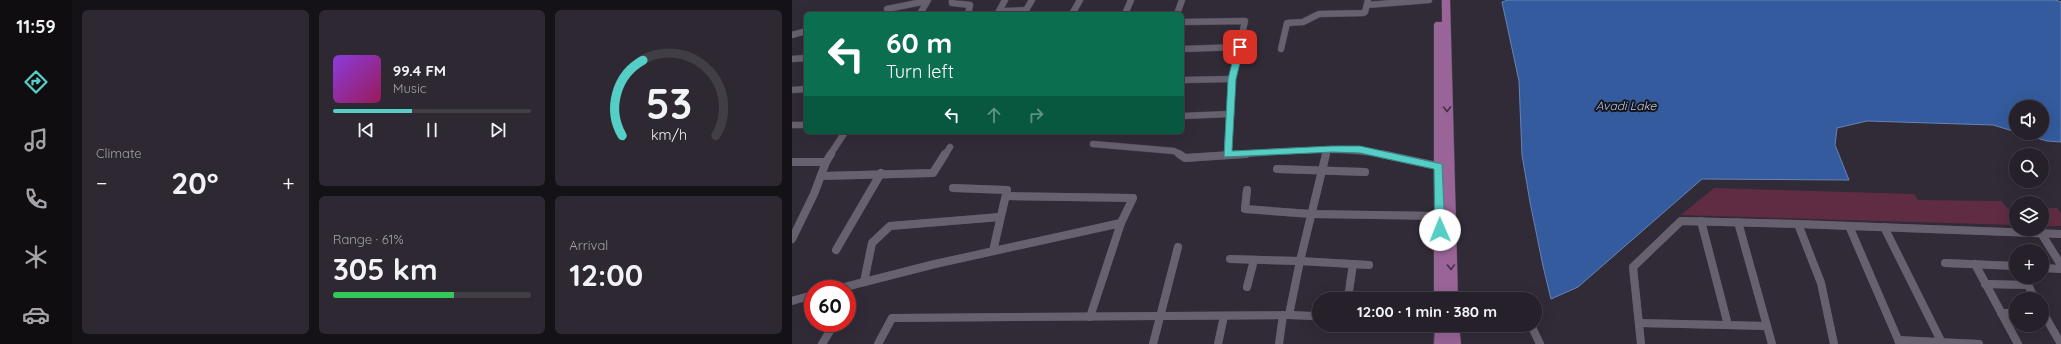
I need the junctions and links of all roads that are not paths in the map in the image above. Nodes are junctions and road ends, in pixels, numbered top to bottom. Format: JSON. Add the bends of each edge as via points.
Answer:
{"nodes":[{"id":1,"x":952,"y":0,"type":"edge"},
{"id":2,"x":1005,"y":0,"type":"edge"},
{"id":3,"x":1032,"y":0,"type":"edge"},
{"id":4,"x":1080,"y":0,"type":"edge"},
{"id":5,"x":1131,"y":0,"type":"edge"},
{"id":6,"x":1182,"y":0,"type":"edge"},
{"id":7,"x":1429,"y":0,"type":"edge"},
{"id":8,"x":1439,"y":0,"type":"edge"},
{"id":9,"x":1446,"y":0,"type":"edge"},
{"id":10,"x":928,"y":1,"type":"edge"},
{"id":11,"x":1367,"y":3,"type":"edge"},
{"id":12,"x":887,"y":9,"type":"dead end"},
{"id":13,"x":921,"y":12,"type":"dead end"},
{"id":14,"x":969,"y":12,"type":"edge"},
{"id":15,"x":999,"y":12,"type":"edge"},
{"id":16,"x":1012,"y":12,"type":"edge"},
{"id":17,"x":1073,"y":12,"type":"edge"},
{"id":18,"x":1126,"y":12,"type":"edge"},
{"id":19,"x":1178,"y":12,"type":"edge"},
{"id":20,"x":1184,"y":22,"type":"edge"},
{"id":21,"x":804,"y":32,"type":"edge"},
{"id":22,"x":792,"y":35,"type":"edge"},
{"id":23,"x":1240,"y":47,"type":"junction"},
{"id":24,"x":1184,"y":49,"type":"edge"},
{"id":25,"x":1281,"y":49,"type":"dead end"},
{"id":26,"x":804,"y":58,"type":"edge"},
{"id":27,"x":792,"y":59,"type":"edge"},
{"id":28,"x":1232,"y":79,"type":"junction"},
{"id":29,"x":1184,"y":80,"type":"edge"},
{"id":30,"x":804,"y":89,"type":"edge"},
{"id":31,"x":792,"y":90,"type":"edge"},
{"id":32,"x":1230,"y":114,"type":"junction"},
{"id":33,"x":1184,"y":116,"type":"edge"},
{"id":34,"x":792,"y":125,"type":"edge"},
{"id":35,"x":804,"y":125,"type":"edge"},
{"id":36,"x":844,"y":134,"type":"edge"},
{"id":37,"x":1093,"y":144,"type":"dead end"},
{"id":38,"x":950,"y":147,"type":"dead end"},
{"id":39,"x":1327,"y":150,"type":"junction"},
{"id":40,"x":1227,"y":155,"type":"junction"},
{"id":41,"x":792,"y":162,"type":"edge"},
{"id":42,"x":826,"y":162,"type":"junction"},
{"id":43,"x":1443,"y":167,"type":"junction"},
{"id":44,"x":1277,"y":170,"type":"dead end"},
{"id":45,"x":1321,"y":171,"type":"junction"},
{"id":46,"x":1364,"y":172,"type":"dead end"},
{"id":47,"x":881,"y":173,"type":"junction"},
{"id":48,"x":822,"y":176,"type":"junction"},
{"id":49,"x":953,"y":188,"type":"dead end"},
{"id":50,"x":1248,"y":190,"type":"dead end"},
{"id":51,"x":1006,"y":196,"type":"junction"},
{"id":52,"x":1311,"y":214,"type":"junction"},
{"id":53,"x":1440,"y":216,"type":"junction"},
{"id":54,"x":1000,"y":217,"type":"junction"},
{"id":55,"x":1701,"y":221,"type":"junction"},
{"id":56,"x":1738,"y":222,"type":"junction"},
{"id":57,"x":1121,"y":223,"type":"junction"},
{"id":58,"x":1798,"y":224,"type":"junction"},
{"id":59,"x":1849,"y":226,"type":"junction"},
{"id":60,"x":1884,"y":227,"type":"junction"},
{"id":61,"x":2009,"y":232,"type":"edge"},
{"id":62,"x":2049,"y":233,"type":"edge"},
{"id":63,"x":2061,"y":234,"type":"edge"},
{"id":64,"x":2043,"y":236,"type":"edge"},
{"id":65,"x":792,"y":239,"type":"edge"},
{"id":66,"x":1178,"y":247,"type":"dead end"},
{"id":67,"x":836,"y":250,"type":"dead end"},
{"id":68,"x":992,"y":251,"type":"junction"},
{"id":69,"x":1230,"y":259,"type":"dead end"},
{"id":70,"x":1254,"y":260,"type":"junction"},
{"id":71,"x":1300,"y":261,"type":"junction"},
{"id":72,"x":1945,"y":263,"type":"dead end"},
{"id":73,"x":1353,"y":264,"type":"junction"},
{"id":74,"x":1369,"y":264,"type":"dead end"},
{"id":75,"x":1974,"y":264,"type":"junction"},
{"id":76,"x":2061,"y":265,"type":"edge"},
{"id":77,"x":2009,"y":266,"type":"edge"},
{"id":78,"x":2049,"y":268,"type":"edge"},
{"id":79,"x":2061,"y":269,"type":"edge"},
{"id":80,"x":864,"y":282,"type":"junction"},
{"id":81,"x":856,"y":284,"type":"edge"},
{"id":82,"x":1985,"y":284,"type":"junction"},
{"id":83,"x":2028,"y":285,"type":"joint"},
{"id":84,"x":1247,"y":287,"type":"dead end"},
{"id":85,"x":1349,"y":291,"type":"dead end"},
{"id":86,"x":1440,"y":292,"type":"edge"},
{"id":87,"x":1452,"y":292,"type":"edge"},
{"id":88,"x":2032,"y":292,"type":"edge"},
{"id":89,"x":804,"y":298,"type":"edge"},
{"id":90,"x":792,"y":301,"type":"edge"},
{"id":91,"x":2001,"y":313,"type":"junction"},
{"id":92,"x":2009,"y":313,"type":"edge"},
{"id":93,"x":1286,"y":315,"type":"junction"},
{"id":94,"x":1159,"y":316,"type":"junction"},
{"id":95,"x":1224,"y":316,"type":"junction"},
{"id":96,"x":1312,"y":316,"type":"edge"},
{"id":97,"x":1090,"y":317,"type":"junction"},
{"id":98,"x":1639,"y":323,"type":"junction"},
{"id":99,"x":2049,"y":324,"type":"edge"},
{"id":100,"x":1728,"y":325,"type":"junction"},
{"id":101,"x":1767,"y":326,"type":"junction"},
{"id":102,"x":829,"y":332,"type":"edge"},
{"id":103,"x":1440,"y":332,"type":"edge"},
{"id":104,"x":1453,"y":332,"type":"edge"},
{"id":105,"x":1535,"y":332,"type":"edge"},
{"id":106,"x":1899,"y":342,"type":"edge"},
{"id":107,"x":1942,"y":343,"type":"junction"},
{"id":108,"x":822,"y":344,"type":"edge"},
{"id":109,"x":878,"y":344,"type":"edge"},
{"id":110,"x":1153,"y":344,"type":"edge"},
{"id":111,"x":1218,"y":344,"type":"edge"},
{"id":112,"x":1279,"y":344,"type":"edge"},
{"id":113,"x":1440,"y":344,"type":"edge"},
{"id":114,"x":1454,"y":344,"type":"edge"},
{"id":115,"x":1540,"y":344,"type":"edge"},
{"id":116,"x":1641,"y":344,"type":"edge"},
{"id":117,"x":1772,"y":344,"type":"edge"},
{"id":118,"x":1834,"y":344,"type":"edge"},
{"id":119,"x":1979,"y":344,"type":"edge"},
{"id":120,"x":2018,"y":344,"type":"edge"},
{"id":121,"x":2061,"y":344,"type":"edge"}],
"edges":[{"from":1,"to":14,"type":"street","via":[[952,3],[970,5]]},
{"from":2,"to":15,"type":"street"},
{"from":3,"to":16,"type":"street","via":[[1026,10]]},
{"from":4,"to":17,"type":"street"},
{"from":5,"to":18,"type":"street"},
{"from":6,"to":19,"type":"street"},
{"from":7,"to":11,"type":"street"},
{"from":8,"to":43,"type":"main road"},
{"from":9,"to":43,"type":"main road","one_way":true},
{"from":10,"to":12,"type":"street"},
{"from":10,"to":13,"type":"street"},
{"from":11,"to":25,"type":"street","via":[[1363,13],[1319,14],[1304,22],[1287,23]]},
{"from":20,"to":23,"type":"street","via":[[1246,20]]},
{"from":21,"to":22,"type":"street"},
{"from":23,"to":24,"type":"street"},
{"from":23,"to":28,"type":"street"},
{"from":26,"to":27,"type":"street"},
{"from":28,"to":29,"type":"street"},
{"from":28,"to":32,"type":"street"},
{"from":30,"to":31,"type":"street"},
{"from":32,"to":33,"type":"street"},
{"from":32,"to":40,"type":"street"},
{"from":34,"to":35,"type":"street"},
{"from":36,"to":42,"type":"street"},
{"from":37,"to":40,"type":"street","via":[[1174,151],[1185,158]]},
{"from":38,"to":47,"type":"street","via":[[933,173]]},
{"from":39,"to":40,"type":"street"},
{"from":39,"to":43,"type":"street","via":[[1360,150]]},
{"from":39,"to":45,"type":"street"},
{"from":41,"to":42,"type":"street"},
{"from":42,"to":48,"type":"street"},
{"from":43,"to":53,"type":"main road"},
{"from":43,"to":87,"type":"main road","one_way":true},
{"from":44,"to":45,"type":"street"},
{"from":45,"to":46,"type":"street"},
{"from":45,"to":52,"type":"street"},
{"from":47,"to":48,"type":"street"},
{"from":47,"to":67,"type":"street"},
{"from":48,"to":65,"type":"street"},
{"from":49,"to":51,"type":"street","via":[[1007,190]]},
{"from":50,"to":52,"type":"street","via":[[1245,210]]},
{"from":51,"to":54,"type":"street"},
{"from":51,"to":57,"type":"street","via":[[1133,198]]},
{"from":52,"to":53,"type":"street"},
{"from":52,"to":71,"type":"street"},
{"from":53,"to":86,"type":"main road"},
{"from":54,"to":68,"type":"street"},
{"from":54,"to":80,"type":"street","via":[[890,226],[872,243]]},
{"from":55,"to":56,"type":"street"},
{"from":55,"to":98,"type":"street","via":[[1681,221],[1633,267]]},
{"from":55,"to":100,"type":"street"},
{"from":56,"to":58,"type":"street"},
{"from":56,"to":101,"type":"street"},
{"from":57,"to":68,"type":"street"},
{"from":57,"to":97,"type":"street"},
{"from":58,"to":59,"type":"street"},
{"from":58,"to":118,"type":"street","via":[[1821,283]]},
{"from":59,"to":60,"type":"street"},
{"from":59,"to":106,"type":"street"},
{"from":60,"to":61,"type":"street"},
{"from":60,"to":107,"type":"street"},
{"from":62,"to":63,"type":"street"},
{"from":64,"to":76,"type":"street"},
{"from":66,"to":94,"type":"street"},
{"from":68,"to":80,"type":"street"},
{"from":69,"to":70,"type":"street"},
{"from":70,"to":71,"type":"street"},
{"from":70,"to":84,"type":"street"},
{"from":71,"to":73,"type":"street"},
{"from":71,"to":93,"type":"street"},
{"from":72,"to":75,"type":"street"},
{"from":73,"to":74,"type":"street"},
{"from":73,"to":85,"type":"street"},
{"from":75,"to":77,"type":"street"},
{"from":75,"to":82,"type":"street"},
{"from":78,"to":79,"type":"street"},
{"from":80,"to":81,"type":"street"},
{"from":82,"to":83,"type":"street"},
{"from":82,"to":91,"type":"street"},
{"from":83,"to":88,"type":"street"},
{"from":89,"to":90,"type":"street"},
{"from":91,"to":92,"type":"street"},
{"from":91,"to":120,"type":"street"},
{"from":93,"to":95,"type":"street"},
{"from":93,"to":96,"type":"street"},
{"from":93,"to":112,"type":"street"},
{"from":94,"to":95,"type":"street"},
{"from":94,"to":97,"type":"street"},
{"from":94,"to":110,"type":"street"},
{"from":95,"to":111,"type":"street"},
{"from":97,"to":109,"type":"street","via":[[892,318]]},
{"from":98,"to":100,"type":"street"},
{"from":98,"to":116,"type":"street"},
{"from":99,"to":121,"type":"street"},
{"from":100,"to":101,"type":"street"},
{"from":101,"to":117,"type":"street"},
{"from":102,"to":108,"type":"street"},
{"from":103,"to":113,"type":"main road"},
{"from":104,"to":114,"type":"main road"},
{"from":105,"to":115,"type":"street"},
{"from":106,"to":107,"type":"street"},
{"from":107,"to":119,"type":"street"}]}
